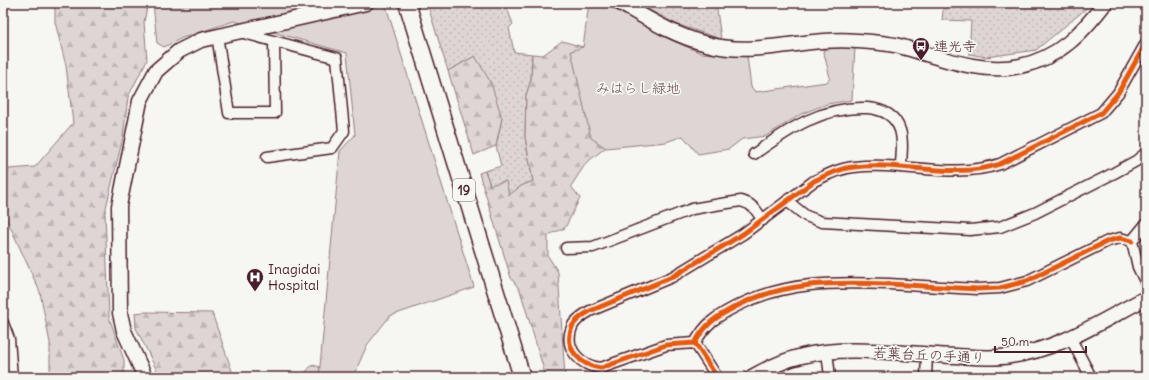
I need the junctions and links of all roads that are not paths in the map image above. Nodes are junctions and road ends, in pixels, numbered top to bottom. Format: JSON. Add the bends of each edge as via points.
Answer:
{"nodes":[{"id":1,"x":366,"y":3,"type":"edge"},
{"id":2,"x":407,"y":3,"type":"edge"},
{"id":3,"x":620,"y":3,"type":"edge"},
{"id":4,"x":1105,"y":3,"type":"edge"},
{"id":5,"x":238,"y":31,"type":"junction"},
{"id":6,"x":217,"y":35,"type":"junction"},
{"id":7,"x":274,"y":42,"type":"junction"},
{"id":8,"x":1146,"y":43,"type":"edge"},
{"id":9,"x":1146,"y":153,"type":"edge"},
{"id":10,"x":754,"y":154,"type":"dead end"},
{"id":11,"x":267,"y":157,"type":"dead end"},
{"id":12,"x":901,"y":167,"type":"junction"},
{"id":13,"x":787,"y":201,"type":"junction"},
{"id":14,"x":763,"y":220,"type":"junction"},
{"id":15,"x":1146,"y":224,"type":"edge"},
{"id":16,"x":1132,"y":241,"type":"junction"},
{"id":17,"x":566,"y":248,"type":"dead end"},
{"id":18,"x":1146,"y":283,"type":"edge"},
{"id":19,"x":1146,"y":298,"type":"edge"},
{"id":20,"x":3,"y":323,"type":"edge"},
{"id":21,"x":1070,"y":337,"type":"junction"},
{"id":22,"x":695,"y":343,"type":"junction"},
{"id":23,"x":827,"y":352,"type":"junction"},
{"id":24,"x":927,"y":355,"type":"junction"},
{"id":25,"x":12,"y":377,"type":"edge"},
{"id":26,"x":145,"y":377,"type":"edge"},
{"id":27,"x":522,"y":377,"type":"edge"},
{"id":28,"x":717,"y":377,"type":"edge"},
{"id":29,"x":752,"y":377,"type":"edge"},
{"id":30,"x":830,"y":377,"type":"edge"},
{"id":31,"x":926,"y":377,"type":"edge"},
{"id":32,"x":1091,"y":377,"type":"edge"}],
"edges":[{"from":1,"to":5,"type":"main road"},
{"from":2,"to":27,"type":"main road","number":"19"},
{"from":3,"to":4,"type":"main road","via":[[670,31],[708,45],[744,49],[856,40],[897,46],[977,66],[1006,68],[1044,59],[1066,46]]},
{"from":5,"to":6,"type":"main road"},
{"from":5,"to":7,"type":"street"},
{"from":6,"to":7,"type":"street","via":[[229,113],[275,113]]},
{"from":6,"to":26,"type":"main road","via":[[188,45],[169,58],[156,71],[140,100],[119,206],[120,313],[124,331]]},
{"from":7,"to":11,"type":"street","via":[[338,58],[344,131],[332,148]]},
{"from":8,"to":12,"type":"street","via":[[1110,104],[1101,113],[1082,123],[987,168],[972,171]]},
{"from":9,"to":13,"type":"street","via":[[1119,170],[1035,213],[1010,224],[989,229],[944,230],[822,222],[806,216]]},
{"from":10,"to":12,"type":"street","via":[[790,128],[810,118],[833,110],[855,107],[878,109],[894,119],[900,130]]},
{"from":12,"to":13,"type":"street","via":[[842,169],[814,181]]},
{"from":13,"to":14,"type":"street"},
{"from":14,"to":17,"type":"street","via":[[755,209],[741,201],[692,209],[593,247]]},
{"from":14,"to":22,"type":"street","via":[[724,247],[672,277],[580,317],[572,327],[570,338],[571,349],[577,358],[592,368],[601,368],[666,345]]},
{"from":15,"to":16,"type":"street"},
{"from":16,"to":18,"type":"street","via":[[1138,268]]},
{"from":16,"to":22,"type":"street","via":[[1120,238],[1108,241],[1027,281],[1000,288],[838,282],[780,290],[746,302],[712,320],[703,328]]},
{"from":19,"to":21,"type":"main road","name":"若葉台丘の手通り"},
{"from":20,"to":25,"type":"street","via":[[9,340]]},
{"from":21,"to":24,"type":"main road","name":"若葉台丘の手通り","via":[[1027,353],[1009,356]]},
{"from":21,"to":32,"type":"street"},
{"from":22,"to":28,"type":"street"},
{"from":23,"to":24,"type":"main road","name":"若葉台丘の手通り"},
{"from":23,"to":29,"type":"main road","name":"若葉台丘の手通り","via":[[784,362]]},
{"from":23,"to":30,"type":"street"},
{"from":24,"to":31,"type":"street"}]}
